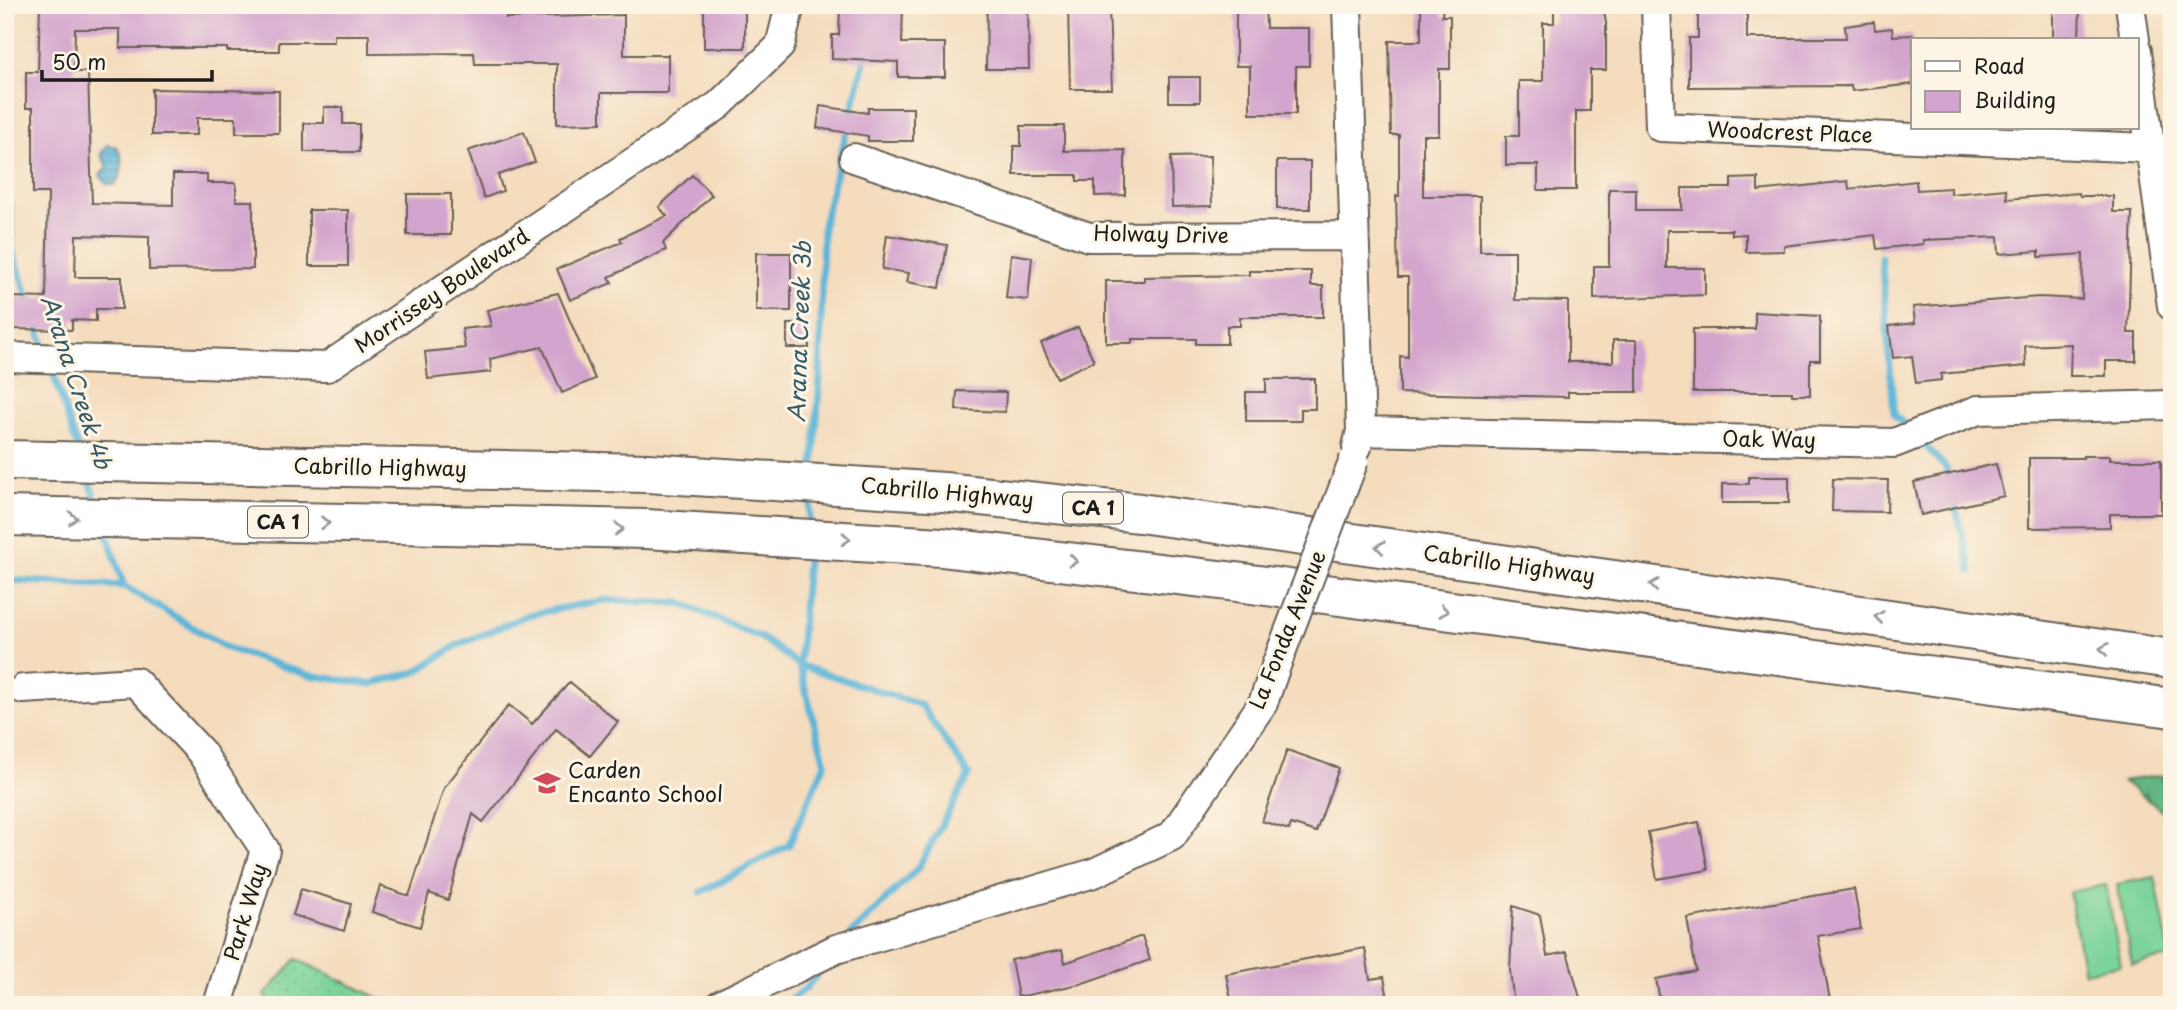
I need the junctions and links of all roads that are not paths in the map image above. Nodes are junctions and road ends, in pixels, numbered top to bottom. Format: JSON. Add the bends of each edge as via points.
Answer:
{"nodes":[{"id":1,"x":790,"y":5,"type":"edge"},
{"id":2,"x":1347,"y":5,"type":"edge"},
{"id":3,"x":1656,"y":5,"type":"edge"},
{"id":4,"x":2130,"y":5,"type":"edge"},
{"id":5,"x":2135,"y":38,"type":"edge"},
{"id":6,"x":2138,"y":55,"type":"edge"},
{"id":7,"x":2162,"y":148,"type":"edge"},
{"id":8,"x":854,"y":158,"type":"dead end"},
{"id":9,"x":1354,"y":236,"type":"junction"},
{"id":10,"x":2172,"y":306,"type":"edge"},
{"id":11,"x":5,"y":357,"type":"edge"},
{"id":12,"x":2172,"y":405,"type":"edge"},
{"id":13,"x":1361,"y":430,"type":"junction"},
{"id":14,"x":5,"y":460,"type":"edge"},
{"id":15,"x":5,"y":516,"type":"edge"},
{"id":16,"x":2172,"y":659,"type":"edge"},
{"id":17,"x":23,"y":689,"type":"dead end"},
{"id":18,"x":2172,"y":708,"type":"edge"},
{"id":19,"x":218,"y":1005,"type":"edge"},
{"id":20,"x":720,"y":1005,"type":"edge"}],
"edges":[{"from":1,"to":11,"type":"street","name":"Morrissey Boulevard","via":[[780,46],[719,105],[327,367]]},
{"from":2,"to":9,"type":"street","name":"La Fonda Avenue"},
{"from":3,"to":7,"type":"street","name":"Woodcrest Place","via":[[1660,127]]},
{"from":4,"to":5,"type":"street"},
{"from":6,"to":7,"type":"street"},
{"from":7,"to":10,"type":"street"},
{"from":8,"to":9,"type":"street","name":"Holway Drive","via":[[1089,237]]},
{"from":9,"to":13,"type":"street","name":"La Fonda Avenue"},
{"from":12,"to":13,"type":"street","name":"Oak Way","via":[[1978,410],[1894,443]]},
{"from":13,"to":20,"type":"street","name":"La Fonda Avenue","bridge":true,"via":[[1354,460],[1263,703],[1172,836],[1094,873],[836,949]]},
{"from":16,"to":14,"type":"highway","name":"Cabrillo Highway","number":"CA 1","one_way":true,"via":[[1153,515],[944,492],[648,473]]},
{"from":15,"to":18,"type":"highway","number":"CA 1","one_way":true,"via":[[646,529],[941,547],[1223,580]]},
{"from":17,"to":19,"type":"street","name":"Park Way","via":[[136,682],[201,752],[265,849]]}]}
